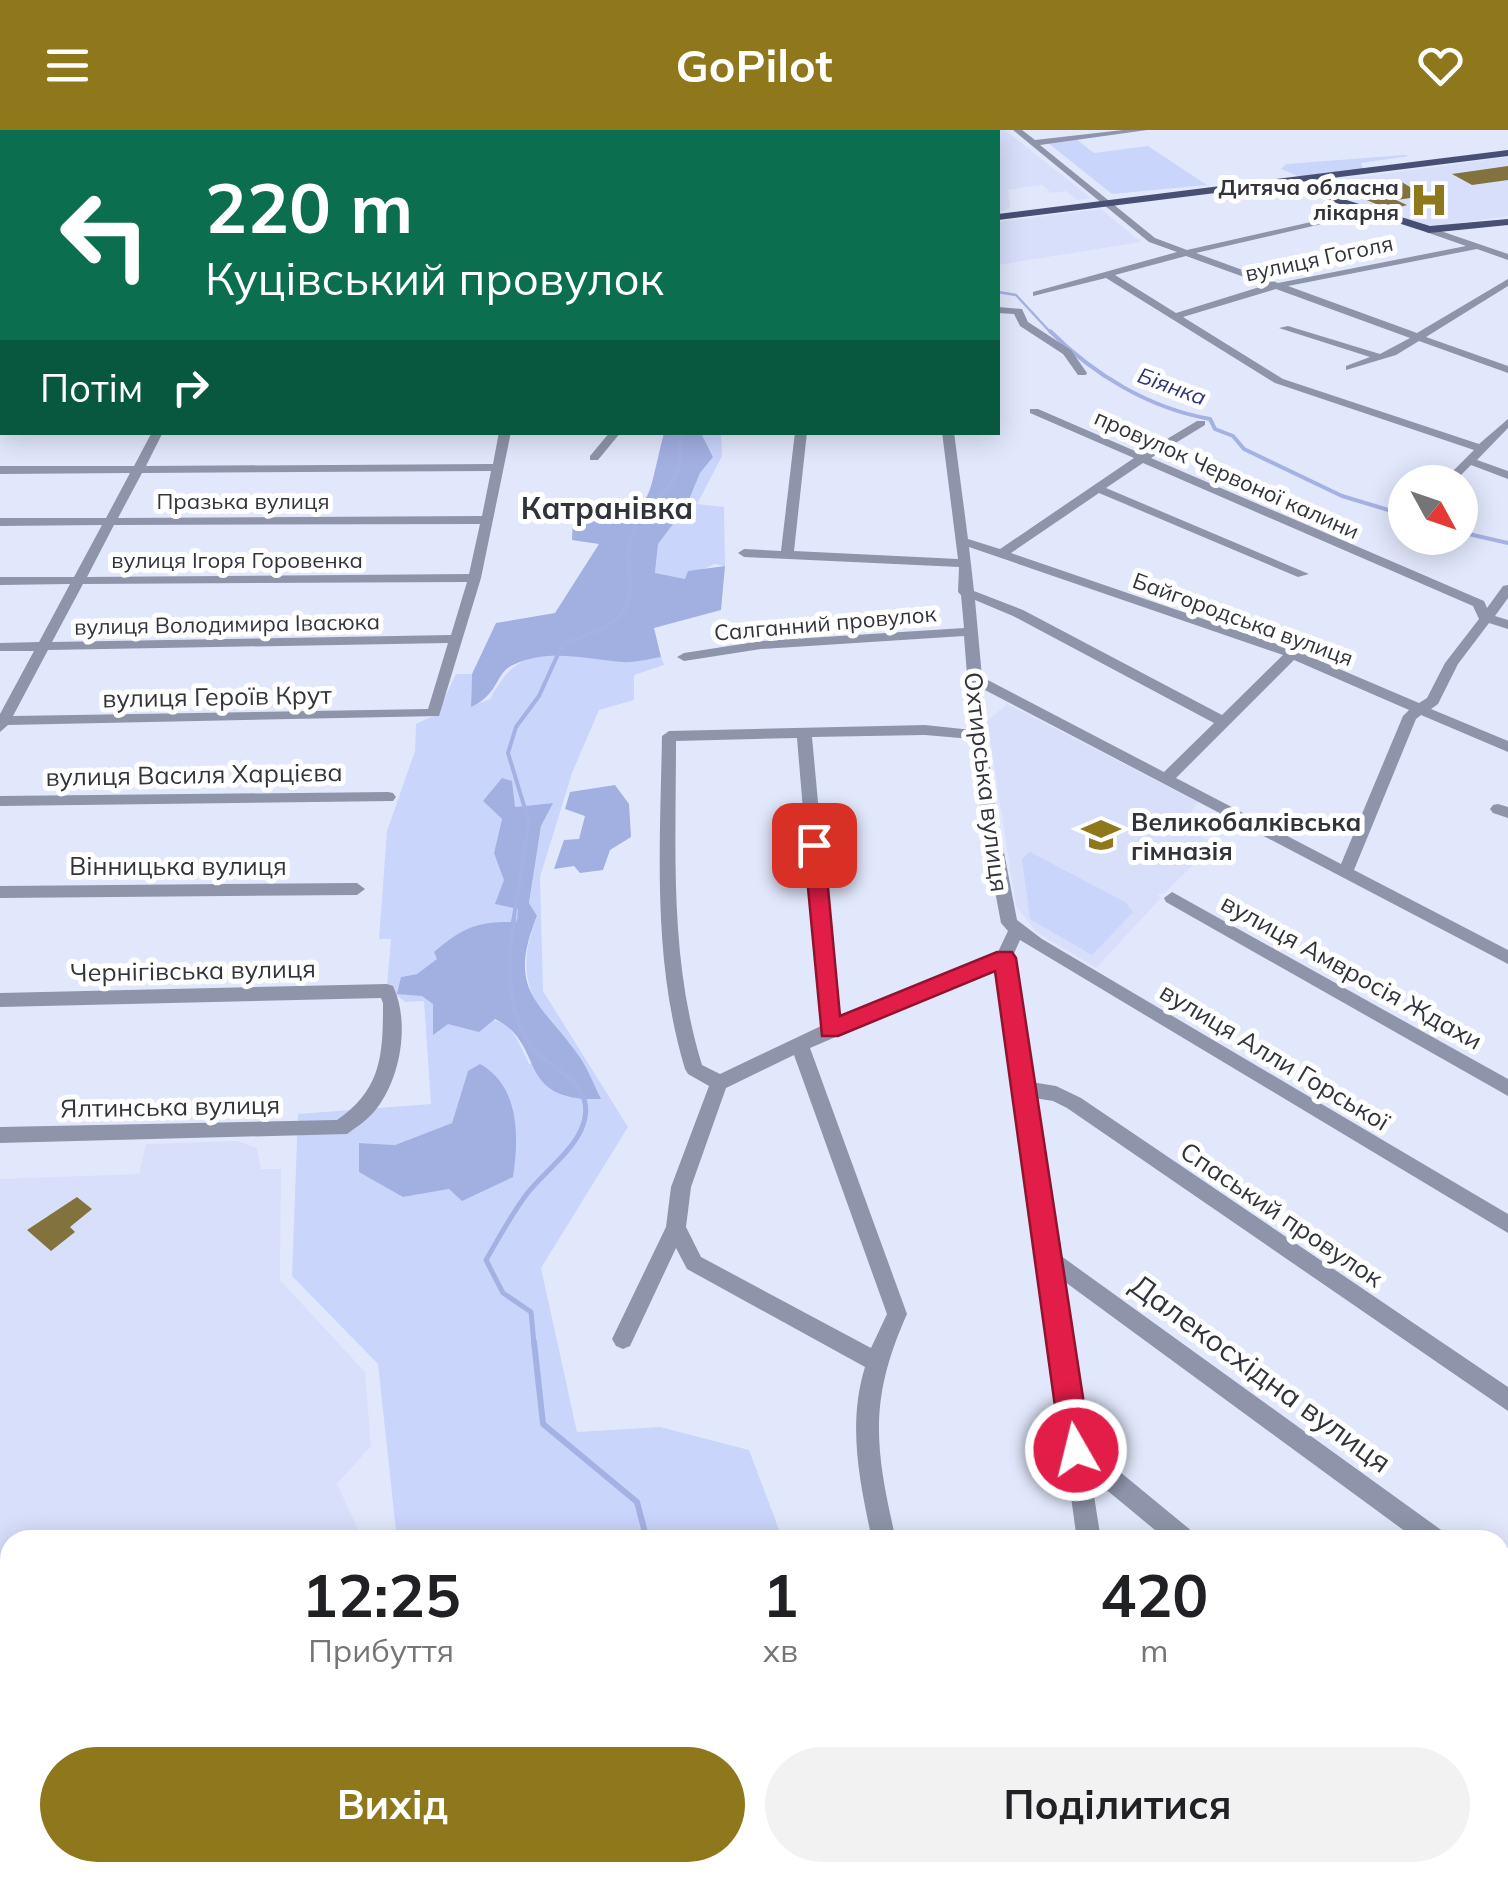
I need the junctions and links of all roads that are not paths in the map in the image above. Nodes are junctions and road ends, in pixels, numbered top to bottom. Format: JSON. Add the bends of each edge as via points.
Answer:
{"nodes":[{"id":1,"x":1017,"y":130,"type":"edge"},
{"id":2,"x":1142,"y":130,"type":"edge"},
{"id":3,"x":1033,"y":143,"type":"junction"},
{"id":4,"x":1508,"y":153,"type":"edge"},
{"id":5,"x":1273,"y":183,"type":"junction"},
{"id":6,"x":1108,"y":204,"type":"junction"},
{"id":7,"x":1366,"y":211,"type":"junction"},
{"id":8,"x":1000,"y":217,"type":"edge"},
{"id":9,"x":1508,"y":222,"type":"edge"},
{"id":10,"x":1429,"y":230,"type":"junction"},
{"id":11,"x":1475,"y":247,"type":"junction"},
{"id":12,"x":1184,"y":252,"type":"junction"},
{"id":13,"x":1508,"y":257,"type":"edge"},
{"id":14,"x":1108,"y":275,"type":"junction"},
{"id":15,"x":1508,"y":282,"type":"edge"},
{"id":16,"x":1273,"y":286,"type":"junction"},
{"id":17,"x":1036,"y":294,"type":"dead end"},
{"id":18,"x":1002,"y":309,"type":"edge"},
{"id":19,"x":1174,"y":318,"type":"junction"},
{"id":20,"x":1284,"y":328,"type":"dead end"},
{"id":21,"x":1419,"y":338,"type":"junction"},
{"id":22,"x":1380,"y":357,"type":"junction"},
{"id":23,"x":1350,"y":368,"type":"dead end"},
{"id":24,"x":1508,"y":370,"type":"edge"},
{"id":25,"x":1082,"y":372,"type":"dead end"},
{"id":26,"x":1034,"y":411,"type":"dead end"},
{"id":27,"x":1508,"y":422,"type":"edge"},
{"id":28,"x":1201,"y":424,"type":"dead end"},
{"id":29,"x":156,"y":435,"type":"edge"},
{"id":30,"x":505,"y":435,"type":"edge"},
{"id":31,"x":613,"y":435,"type":"edge"},
{"id":32,"x":801,"y":435,"type":"edge"},
{"id":33,"x":948,"y":435,"type":"edge"},
{"id":34,"x":1482,"y":449,"type":"junction"},
{"id":35,"x":594,"y":458,"type":"dead end"},
{"id":36,"x":1139,"y":460,"type":"junction"},
{"id":37,"x":1470,"y":461,"type":"junction"},
{"id":38,"x":1466,"y":465,"type":"edge"},
{"id":39,"x":500,"y":467,"type":"junction"},
{"id":40,"x":139,"y":469,"type":"junction"},
{"id":41,"x":0,"y":470,"type":"edge"},
{"id":42,"x":1508,"y":475,"type":"edge"},
{"id":43,"x":1098,"y":489,"type":"junction"},
{"id":44,"x":485,"y":520,"type":"junction"},
{"id":45,"x":110,"y":521,"type":"junction"},
{"id":46,"x":0,"y":522,"type":"edge"},
{"id":47,"x":960,"y":540,"type":"junction"},
{"id":48,"x":1003,"y":553,"type":"junction"},
{"id":49,"x":744,"y":554,"type":"dead end"},
{"id":50,"x":787,"y":554,"type":"junction"},
{"id":51,"x":965,"y":563,"type":"junction"},
{"id":52,"x":1303,"y":574,"type":"dead end"},
{"id":53,"x":475,"y":578,"type":"junction"},
{"id":54,"x":78,"y":581,"type":"junction"},
{"id":55,"x":0,"y":582,"type":"edge"},
{"id":56,"x":1508,"y":589,"type":"edge"},
{"id":57,"x":965,"y":592,"type":"junction"},
{"id":58,"x":1483,"y":616,"type":"junction"},
{"id":59,"x":1508,"y":626,"type":"edge"},
{"id":60,"x":970,"y":632,"type":"junction"},
{"id":61,"x":455,"y":640,"type":"junction"},
{"id":62,"x":0,"y":647,"type":"edge"},
{"id":63,"x":43,"y":647,"type":"junction"},
{"id":64,"x":1292,"y":654,"type":"junction"},
{"id":65,"x":684,"y":657,"type":"dead end"},
{"id":66,"x":972,"y":678,"type":"junction"},
{"id":67,"x":1420,"y":709,"type":"junction"},
{"id":68,"x":1224,"y":722,"type":"junction"},
{"id":69,"x":1,"y":723,"type":"edge"},
{"id":70,"x":804,"y":734,"type":"junction"},
{"id":71,"x":978,"y":735,"type":"junction"},
{"id":72,"x":1508,"y":747,"type":"edge"},
{"id":73,"x":1166,"y":779,"type":"junction"},
{"id":74,"x":388,"y":797,"type":"dead end"},
{"id":75,"x":0,"y":801,"type":"edge"},
{"id":76,"x":1345,"y":872,"type":"junction"},
{"id":77,"x":357,"y":889,"type":"dead end"},
{"id":78,"x":0,"y":892,"type":"edge"},
{"id":79,"x":1172,"y":898,"type":"dead end"},
{"id":80,"x":1016,"y":931,"type":"junction"},
{"id":81,"x":1004,"y":958,"type":"junction"},
{"id":82,"x":1508,"y":958,"type":"edge"},
{"id":83,"x":0,"y":1000,"type":"edge"},
{"id":84,"x":830,"y":1030,"type":"junction"},
{"id":85,"x":800,"y":1046,"type":"junction"},
{"id":86,"x":719,"y":1083,"type":"junction"},
{"id":87,"x":1020,"y":1088,"type":"junction"},
{"id":88,"x":1508,"y":1088,"type":"edge"},
{"id":89,"x":340,"y":1128,"type":"joint"},
{"id":90,"x":0,"y":1135,"type":"edge"},
{"id":91,"x":1508,"y":1224,"type":"edge"},
{"id":92,"x":676,"y":1228,"type":"junction"},
{"id":93,"x":1048,"y":1258,"type":"junction"},
{"id":94,"x":623,"y":1339,"type":"dead end"},
{"id":95,"x":874,"y":1361,"type":"junction"},
{"id":96,"x":1508,"y":1400,"type":"edge"},
{"id":97,"x":1076,"y":1450,"type":"junction"},
{"id":98,"x":882,"y":1530,"type":"edge"},
{"id":99,"x":1088,"y":1530,"type":"edge"},
{"id":100,"x":1173,"y":1530,"type":"edge"},
{"id":101,"x":1422,"y":1530,"type":"edge"}],
"edges":[{"from":1,"to":3,"type":"street"},
{"from":2,"to":3,"type":"street"},
{"from":3,"to":6,"type":"street"},
{"from":4,"to":5,"type":"main road"},
{"from":5,"to":6,"type":"main road"},
{"from":5,"to":7,"type":"main road"},
{"from":6,"to":8,"type":"main road"},
{"from":6,"to":12,"type":"street","via":[[1152,240]]},
{"from":7,"to":10,"type":"main road"},
{"from":7,"to":12,"type":"street"},
{"from":9,"to":10,"type":"main road"},
{"from":10,"to":11,"type":"street"},
{"from":11,"to":13,"type":"street"},
{"from":11,"to":16,"type":"street","name":"вулиця Гоголя"},
{"from":12,"to":14,"type":"street"},
{"from":12,"to":16,"type":"street"},
{"from":14,"to":17,"type":"street"},
{"from":14,"to":19,"type":"street"},
{"from":15,"to":21,"type":"street"},
{"from":16,"to":19,"type":"street","name":"вулиця Гоголя"},
{"from":16,"to":21,"type":"street"},
{"from":18,"to":25,"type":"street","via":[[1018,311],[1024,324],[1067,352]]},
{"from":19,"to":34,"type":"street","via":[[1291,386]]},
{"from":20,"to":22,"type":"street"},
{"from":21,"to":22,"type":"street"},
{"from":21,"to":24,"type":"street"},
{"from":22,"to":23,"type":"street"},
{"from":26,"to":36,"type":"street","name":"провулок Червоної калини"},
{"from":27,"to":34,"type":"street"},
{"from":28,"to":36,"type":"street"},
{"from":29,"to":40,"type":"street"},
{"from":30,"to":39,"type":"street"},
{"from":31,"to":35,"type":"street"},
{"from":32,"to":50,"type":"street"},
{"from":33,"to":47,"type":"street","name":"Охтирська вулиця"},
{"from":34,"to":37,"type":"street"},
{"from":36,"to":43,"type":"street"},
{"from":36,"to":58,"type":"street","name":"провулок Червоної калини","via":[[1479,604]]},
{"from":37,"to":38,"type":"street"},
{"from":37,"to":42,"type":"street"},
{"from":39,"to":40,"type":"street"},
{"from":39,"to":44,"type":"street"},
{"from":40,"to":41,"type":"street"},
{"from":40,"to":45,"type":"street"},
{"from":43,"to":48,"type":"street"},
{"from":43,"to":52,"type":"street"},
{"from":44,"to":45,"type":"street","name":"Празька вулиця"},
{"from":44,"to":53,"type":"street"},
{"from":45,"to":46,"type":"street","name":"Празька вулиця"},
{"from":45,"to":54,"type":"street"},
{"from":47,"to":48,"type":"street","name":"Байгородська вулиця"},
{"from":47,"to":51,"type":"street","name":"Охтирська вулиця"},
{"from":48,"to":64,"type":"street","name":"Байгородська вулиця"},
{"from":49,"to":50,"type":"street"},
{"from":50,"to":51,"type":"street"},
{"from":51,"to":57,"type":"street","name":"Охтирська вулиця"},
{"from":53,"to":54,"type":"street","name":"вулиця Ігоря Горовенка"},
{"from":53,"to":61,"type":"street"},
{"from":54,"to":55,"type":"street","name":"вулиця Ігоря Горовенка"},
{"from":54,"to":63,"type":"street"},
{"from":56,"to":58,"type":"street"},
{"from":57,"to":60,"type":"street","name":"Охтирська вулиця"},
{"from":57,"to":68,"type":"street","via":[[1018,613]]},
{"from":58,"to":59,"type":"street","name":"провулок Червоної калини"},
{"from":58,"to":67,"type":"street"},
{"from":60,"to":65,"type":"street","name":"Салганний провулок"},
{"from":60,"to":66,"type":"street","name":"Охтирська вулиця"},
{"from":61,"to":63,"type":"street","name":"вулиця Володимира Івасюка"},
{"from":61,"to":69,"type":"street","name":"вулиця Героїв Крут","via":[[434,713]]},
{"from":62,"to":63,"type":"street","name":"вулиця Володимира Івасюка"},
{"from":63,"to":69,"type":"street"},
{"from":64,"to":67,"type":"street","name":"Байгородська вулиця"},
{"from":64,"to":68,"type":"street"},
{"from":66,"to":71,"type":"street","name":"Охтирська вулиця"},
{"from":66,"to":73,"type":"street"},
{"from":67,"to":72,"type":"street","name":"Байгородська вулиця"},
{"from":67,"to":76,"type":"street","via":[[1410,716]]},
{"from":68,"to":73,"type":"street"},
{"from":70,"to":71,"type":"street"},
{"from":70,"to":84,"type":"street"},
{"from":70,"to":86,"type":"street","via":[[669,736],[673,978],[694,1069]]},
{"from":71,"to":80,"type":"street","name":"Охтирська вулиця","via":[[1005,915]]},
{"from":73,"to":76,"type":"street"},
{"from":74,"to":75,"type":"street","name":"вулиця Василя Харцієва"},
{"from":76,"to":82,"type":"street"},
{"from":77,"to":78,"type":"street","name":"Вінницька вулиця"},
{"from":79,"to":88,"type":"street","name":"вулиця Амвросія Ждахи"},
{"from":80,"to":81,"type":"street"},
{"from":80,"to":91,"type":"street","name":"вулиця Алли Горської"},
{"from":81,"to":84,"type":"street"},
{"from":81,"to":87,"type":"street"},
{"from":83,"to":89,"type":"street","name":"Чернігівська вулиця","via":[[387,991],[392,1026],[380,1096],[366,1114]]},
{"from":84,"to":85,"type":"street"},
{"from":85,"to":86,"type":"street"},
{"from":85,"to":95,"type":"street","via":[[898,1314]]},
{"from":86,"to":92,"type":"street","via":[[681,1187]]},
{"from":87,"to":93,"type":"street"},
{"from":87,"to":96,"type":"street","name":"Спаський провулок","via":[[1074,1103]]},
{"from":89,"to":90,"type":"street","name":"Ялтинська вулиця"},
{"from":92,"to":94,"type":"street"},
{"from":92,"to":95,"type":"street","via":[[694,1262]]},
{"from":93,"to":97,"type":"street"},
{"from":93,"to":101,"type":"street","name":"Далекосхідна вулиця"},
{"from":95,"to":98,"type":"street","via":[[863,1423]]},
{"from":97,"to":99,"type":"street"},
{"from":97,"to":100,"type":"street"}]}
